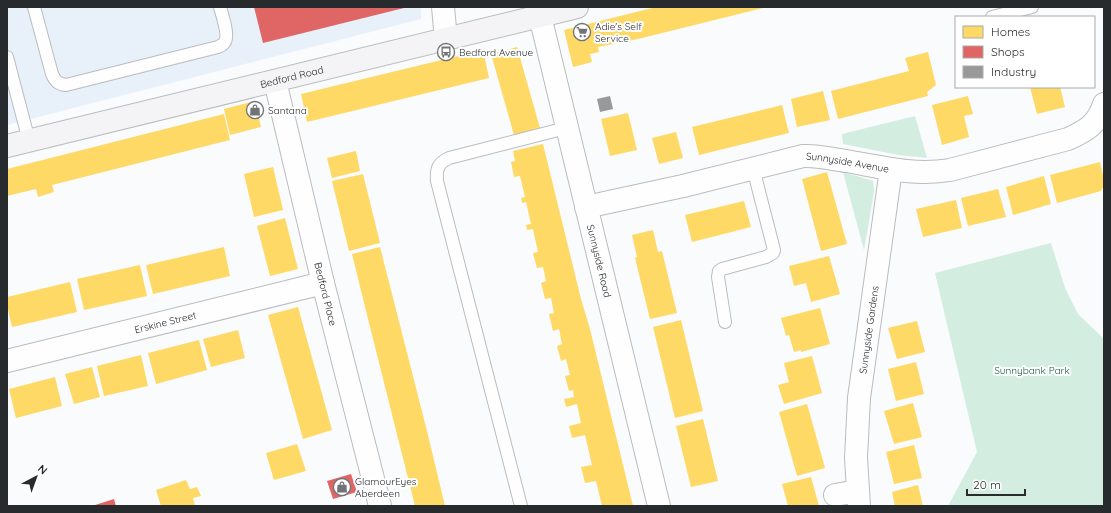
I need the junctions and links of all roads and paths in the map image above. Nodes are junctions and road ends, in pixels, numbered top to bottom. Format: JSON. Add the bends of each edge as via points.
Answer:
{"nodes":[{"id":1,"x":34,"y":7,"type":"edge"},
{"id":2,"x":220,"y":7,"type":"edge"},
{"id":3,"x":443,"y":7,"type":"edge"},
{"id":4,"x":577,"y":7,"type":"edge"},
{"id":5,"x":1032,"y":7,"type":"edge"},
{"id":6,"x":540,"y":16,"type":"junction"},
{"id":7,"x":996,"y":16,"type":"edge"},
{"id":8,"x":446,"y":38,"type":"junction"},
{"id":9,"x":7,"y":57,"type":"edge"},
{"id":10,"x":275,"y":81,"type":"junction"},
{"id":11,"x":1103,"y":112,"type":"edge"},
{"id":12,"x":566,"y":128,"type":"junction"},
{"id":13,"x":29,"y":141,"type":"junction"},
{"id":14,"x":7,"y":146,"type":"edge"},
{"id":15,"x":752,"y":168,"type":"junction"},
{"id":16,"x":891,"y":169,"type":"junction"},
{"id":17,"x":586,"y":207,"type":"junction"},
{"id":18,"x":323,"y":283,"type":"junction"},
{"id":19,"x":725,"y":322,"type":"dead end"},
{"id":20,"x":7,"y":361,"type":"edge"},
{"id":21,"x":835,"y":495,"type":"dead end"},
{"id":22,"x":859,"y":498,"type":"edge"},
{"id":23,"x":662,"y":505,"type":"edge"},
{"id":24,"x":380,"y":506,"type":"edge"},
{"id":25,"x":521,"y":506,"type":"edge"}],
"edges":[{"from":1,"to":2,"type":"lane","via":[[52,74],[60,84],[66,85],[224,44],[227,39]]},
{"from":3,"to":8,"type":"street"},
{"from":4,"to":6,"type":"street","name":"Bedford Road"},
{"from":5,"to":7,"type":"lane"},
{"from":6,"to":8,"type":"street","name":"Bedford Road"},
{"from":6,"to":12,"type":"street","name":"Sunnyside Road"},
{"from":8,"to":10,"type":"street","name":"Bedford Road"},
{"from":9,"to":13,"type":"lane"},
{"from":10,"to":13,"type":"street","name":"Bedford Road"},
{"from":10,"to":18,"type":"street","name":"Bedford Place"},
{"from":11,"to":16,"type":"street","name":"Sunnyside Avenue","via":[[1093,124],[1068,139],[945,170],[918,172]]},
{"from":12,"to":17,"type":"street","name":"Sunnyside Road"},
{"from":12,"to":25,"type":"lane","via":[[449,158],[438,166],[436,172]]},
{"from":13,"to":14,"type":"street","name":"Bedford Road"},
{"from":15,"to":16,"type":"street","name":"Sunnyside Avenue","via":[[811,156]]},
{"from":15,"to":17,"type":"street","name":"Sunnyside Avenue"},
{"from":15,"to":19,"type":"lane","via":[[774,250],[766,257],[719,271]]},
{"from":16,"to":22,"type":"street","name":"Sunnyside Gardens","via":[[860,398],[856,451]]},
{"from":17,"to":23,"type":"street","name":"Sunnyside Road"},
{"from":18,"to":20,"type":"street","name":"Erskine Street"},
{"from":18,"to":24,"type":"street","name":"Bedford Place"},
{"from":21,"to":22,"type":"street","name":"Sunnyside Gardens"}]}
